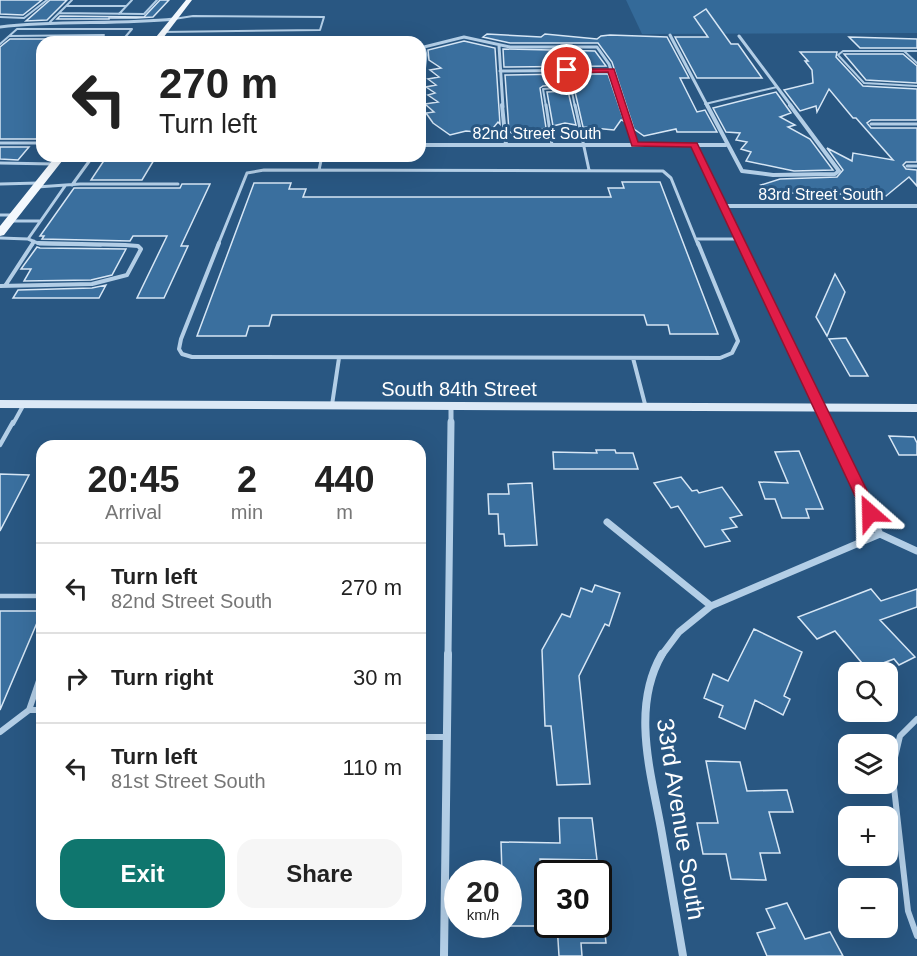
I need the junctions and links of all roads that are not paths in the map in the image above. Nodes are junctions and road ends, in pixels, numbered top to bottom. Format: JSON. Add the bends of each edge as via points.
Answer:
{"nodes":[{"id":1,"x":47,"y":0,"type":"edge"},
{"id":2,"x":72,"y":0,"type":"edge"},
{"id":3,"x":132,"y":0,"type":"edge"},
{"id":4,"x":157,"y":0,"type":"edge"},
{"id":5,"x":189,"y":0,"type":"edge"},
{"id":6,"x":66,"y":6,"type":"junction"},
{"id":7,"x":126,"y":6,"type":"junction"},
{"id":8,"x":59,"y":14,"type":"junction"},
{"id":9,"x":119,"y":14,"type":"junction"},
{"id":10,"x":0,"y":17,"type":"edge"},
{"id":11,"x":24,"y":18,"type":"junction"},
{"id":12,"x":174,"y":19,"type":"junction"},
{"id":13,"x":50,"y":22,"type":"junction"},
{"id":14,"x":63,"y":22,"type":"junction"},
{"id":15,"x":70,"y":22,"type":"junction"},
{"id":16,"x":25,"y":24,"type":"junction"},
{"id":17,"x":0,"y":27,"type":"edge"},
{"id":18,"x":51,"y":29,"type":"junction"},
{"id":19,"x":67,"y":29,"type":"junction"},
{"id":20,"x":110,"y":29,"type":"junction"},
{"id":21,"x":164,"y":32,"type":"junction"},
{"id":22,"x":104,"y":35,"type":"joint"},
{"id":23,"x":670,"y":35,"type":"dead end"},
{"id":24,"x":9,"y":36,"type":"junction"},
{"id":25,"x":126,"y":36,"type":"edge"},
{"id":26,"x":161,"y":36,"type":"edge"},
{"id":27,"x":739,"y":36,"type":"dead end"},
{"id":28,"x":0,"y":44,"type":"edge"},
{"id":29,"x":499,"y":46,"type":"junction"},
{"id":30,"x":426,"y":47,"type":"edge"},
{"id":31,"x":904,"y":51,"type":"junction"},
{"id":32,"x":917,"y":51,"type":"edge"},
{"id":33,"x":917,"y":63,"type":"edge"},
{"id":34,"x":567,"y":70,"type":"junction"},
{"id":35,"x":611,"y":70,"type":"junction"},
{"id":36,"x":500,"y":71,"type":"junction"},
{"id":37,"x":917,"y":86,"type":"edge"},
{"id":38,"x":571,"y":87,"type":"junction"},
{"id":39,"x":777,"y":87,"type":"junction"},
{"id":40,"x":705,"y":104,"type":"junction"},
{"id":41,"x":871,"y":124,"type":"dead end"},
{"id":42,"x":917,"y":124,"type":"edge"},
{"id":43,"x":0,"y":143,"type":"edge"},
{"id":44,"x":36,"y":143,"type":"edge"},
{"id":45,"x":506,"y":145,"type":"junction"},
{"id":46,"x":552,"y":145,"type":"junction"},
{"id":47,"x":580,"y":145,"type":"junction"},
{"id":48,"x":635,"y":145,"type":"junction"},
{"id":49,"x":694,"y":145,"type":"junction"},
{"id":50,"x":726,"y":145,"type":"junction"},
{"id":51,"x":426,"y":146,"type":"edge"},
{"id":52,"x":36,"y":161,"type":"edge"},
{"id":53,"x":56,"y":162,"type":"edge"},
{"id":54,"x":89,"y":162,"type":"edge"},
{"id":55,"x":321,"y":162,"type":"edge"},
{"id":56,"x":0,"y":163,"type":"edge"},
{"id":57,"x":907,"y":166,"type":"dead end"},
{"id":58,"x":917,"y":166,"type":"edge"},
{"id":59,"x":319,"y":170,"type":"junction"},
{"id":60,"x":589,"y":170,"type":"junction"},
{"id":61,"x":0,"y":184,"type":"edge"},
{"id":62,"x":178,"y":184,"type":"dead end"},
{"id":63,"x":38,"y":185,"type":"junction"},
{"id":64,"x":72,"y":185,"type":"junction"},
{"id":65,"x":65,"y":186,"type":"junction"},
{"id":66,"x":725,"y":206,"type":"junction"},
{"id":67,"x":917,"y":206,"type":"edge"},
{"id":68,"x":7,"y":217,"type":"edge"},
{"id":69,"x":40,"y":221,"type":"junction"},
{"id":70,"x":0,"y":232,"type":"edge"},
{"id":71,"x":0,"y":238,"type":"edge"},
{"id":72,"x":28,"y":239,"type":"junction"},
{"id":73,"x":696,"y":239,"type":"junction"},
{"id":74,"x":740,"y":239,"type":"junction"},
{"id":75,"x":34,"y":241,"type":"junction"},
{"id":76,"x":2,"y":286,"type":"edge"},
{"id":77,"x":339,"y":358,"type":"junction"},
{"id":78,"x":633,"y":358,"type":"junction"},
{"id":79,"x":0,"y":404,"type":"edge"},
{"id":80,"x":24,"y":404,"type":"junction"},
{"id":81,"x":332,"y":406,"type":"junction"},
{"id":82,"x":452,"y":408,"type":"junction"},
{"id":83,"x":646,"y":408,"type":"junction"},
{"id":84,"x":822,"y":408,"type":"junction"},
{"id":85,"x":917,"y":408,"type":"edge"},
{"id":86,"x":0,"y":445,"type":"edge"},
{"id":87,"x":607,"y":522,"type":"dead end"},
{"id":88,"x":880,"y":534,"type":"junction"},
{"id":89,"x":917,"y":551,"type":"edge"},
{"id":90,"x":0,"y":596,"type":"edge"},
{"id":91,"x":36,"y":596,"type":"edge"},
{"id":92,"x":711,"y":606,"type":"junction"},
{"id":93,"x":36,"y":688,"type":"edge"},
{"id":94,"x":28,"y":710,"type":"junction"},
{"id":95,"x":36,"y":710,"type":"edge"},
{"id":96,"x":917,"y":719,"type":"edge"},
{"id":97,"x":0,"y":732,"type":"edge"},
{"id":98,"x":426,"y":737,"type":"edge"},
{"id":99,"x":447,"y":737,"type":"junction"},
{"id":100,"x":917,"y":936,"type":"edge"},
{"id":101,"x":444,"y":956,"type":"edge"},
{"id":102,"x":683,"y":956,"type":"edge"}],
"edges":[{"from":1,"to":11,"type":"lane"},
{"from":2,"to":6,"type":"lane"},
{"from":3,"to":7,"type":"lane"},
{"from":4,"to":9,"type":"lane","via":[[145,13]]},
{"from":5,"to":12,"type":"main road"},
{"from":6,"to":7,"type":"lane"},
{"from":6,"to":8,"type":"lane"},
{"from":7,"to":9,"type":"lane"},
{"from":8,"to":9,"type":"lane"},
{"from":8,"to":13,"type":"lane"},
{"from":10,"to":11,"type":"lane"},
{"from":11,"to":16,"type":"lane"},
{"from":12,"to":15,"type":"street"},
{"from":12,"to":21,"type":"main road"},
{"from":12,"to":21,"type":"lane","via":[[324,17],[320,30]]},
{"from":13,"to":14,"type":"street"},
{"from":13,"to":16,"type":"street"},
{"from":14,"to":15,"type":"street"},
{"from":14,"to":18,"type":"lane"},
{"from":15,"to":19,"type":"lane"},
{"from":16,"to":17,"type":"street"},
{"from":18,"to":19,"type":"lane"},
{"from":18,"to":24,"type":"lane","via":[[17,29]]},
{"from":19,"to":20,"type":"lane"},
{"from":20,"to":22,"type":"lane"},
{"from":20,"to":25,"type":"lane","via":[[132,29]]},
{"from":21,"to":26,"type":"main road"},
{"from":22,"to":24,"type":"lane"},
{"from":23,"to":40,"type":"street"},
{"from":24,"to":28,"type":"lane"},
{"from":27,"to":39,"type":"street"},
{"from":29,"to":30,"type":"street","via":[[464,37]]},
{"from":29,"to":35,"type":"street","via":[[597,47]]},
{"from":29,"to":36,"type":"street"},
{"from":31,"to":32,"type":"lane"},
{"from":31,"to":33,"type":"lane"},
{"from":31,"to":37,"type":"lane","via":[[843,51],[838,55],[871,86]]},
{"from":34,"to":35,"type":"street"},
{"from":34,"to":36,"type":"street"},
{"from":34,"to":38,"type":"lane"},
{"from":35,"to":48,"type":"street"},
{"from":36,"to":45,"type":"street"},
{"from":38,"to":46,"type":"lane","via":[[543,89]]},
{"from":38,"to":47,"type":"lane"},
{"from":39,"to":40,"type":"lane"},
{"from":39,"to":50,"type":"street","via":[[839,171],[752,174],[742,171]]},
{"from":40,"to":50,"type":"street"},
{"from":41,"to":42,"type":"lane"},
{"from":43,"to":44,"type":"lane"},
{"from":45,"to":46,"type":"street","name":"82nd Street South"},
{"from":45,"to":51,"type":"street","name":"82nd Street South"},
{"from":46,"to":47,"type":"street","name":"82nd Street South"},
{"from":47,"to":48,"type":"street","name":"82nd Street South"},
{"from":47,"to":60,"type":"lane"},
{"from":48,"to":49,"type":"street","name":"82nd Street South"},
{"from":49,"to":50,"type":"street","name":"82nd Street South"},
{"from":49,"to":66,"type":"street"},
{"from":52,"to":56,"type":"lane"},
{"from":53,"to":63,"type":"main road"},
{"from":54,"to":64,"type":"lane"},
{"from":55,"to":59,"type":"lane"},
{"from":57,"to":58,"type":"lane"},
{"from":59,"to":60,"type":"lane"},
{"from":59,"to":77,"type":"lane","via":[[247,173],[179,349],[192,357]]},
{"from":60,"to":73,"type":"lane","via":[[667,173]]},
{"from":61,"to":63,"type":"lane"},
{"from":62,"to":64,"type":"lane"},
{"from":63,"to":65,"type":"lane"},
{"from":63,"to":68,"type":"main road"},
{"from":64,"to":65,"type":"lane"},
{"from":65,"to":69,"type":"lane"},
{"from":66,"to":67,"type":"street","name":"83rd Street South"},
{"from":66,"to":74,"type":"street"},
{"from":68,"to":69,"type":"lane"},
{"from":68,"to":70,"type":"main road"},
{"from":69,"to":72,"type":"lane"},
{"from":71,"to":72,"type":"lane"},
{"from":72,"to":75,"type":"lane"},
{"from":73,"to":74,"type":"lane"},
{"from":73,"to":78,"type":"lane","via":[[738,341],[737,349],[731,356],[720,358]]},
{"from":74,"to":84,"type":"street"},
{"from":75,"to":76,"type":"lane"},
{"from":75,"to":76,"type":"lane","via":[[141,249],[127,275],[92,284]]},
{"from":77,"to":78,"type":"lane"},
{"from":77,"to":81,"type":"lane"},
{"from":78,"to":83,"type":"lane"},
{"from":79,"to":80,"type":"main road","name":"South 84th Street"},
{"from":80,"to":81,"type":"main road","name":"South 84th Street"},
{"from":80,"to":86,"type":"lane"},
{"from":81,"to":82,"type":"main road","name":"South 84th Street"},
{"from":82,"to":83,"type":"main road","name":"South 84th Street"},
{"from":82,"to":99,"type":"street"},
{"from":83,"to":84,"type":"main road","name":"South 84th Street"},
{"from":84,"to":85,"type":"main road","name":"South 84th Street"},
{"from":84,"to":88,"type":"street"},
{"from":87,"to":92,"type":"street"},
{"from":88,"to":89,"type":"street"},
{"from":88,"to":92,"type":"street","name":"33rd Avenue South"},
{"from":90,"to":91,"type":"lane"},
{"from":92,"to":102,"type":"street","name":"33rd Avenue South","via":[[673,636],[659,657],[644,707],[645,737]]},
{"from":93,"to":94,"type":"lane"},
{"from":94,"to":95,"type":"lane"},
{"from":94,"to":97,"type":"lane"},
{"from":96,"to":100,"type":"lane","via":[[900,736],[892,770],[908,911]]},
{"from":98,"to":99,"type":"lane"},
{"from":99,"to":101,"type":"street"}]}
